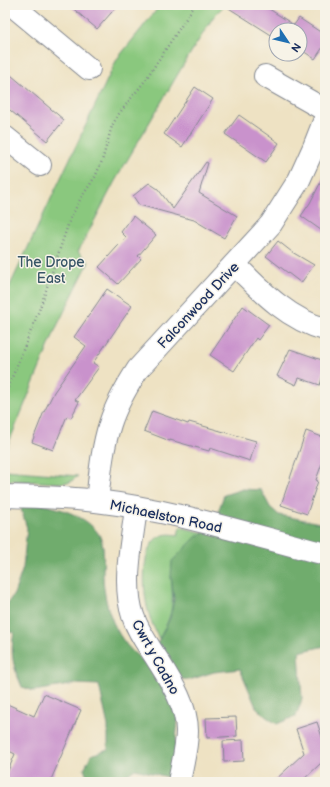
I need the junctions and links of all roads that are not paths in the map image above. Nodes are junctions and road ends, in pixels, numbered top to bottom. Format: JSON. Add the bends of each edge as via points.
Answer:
{"nodes":[{"id":1,"x":12,"y":5,"type":"edge"},
{"id":2,"x":89,"y":69,"type":"dead end"},
{"id":3,"x":265,"y":76,"type":"dead end"},
{"id":4,"x":325,"y":110,"type":"edge"},
{"id":5,"x":325,"y":119,"type":"edge"},
{"id":6,"x":5,"y":137,"type":"edge"},
{"id":7,"x":40,"y":165,"type":"dead end"},
{"id":8,"x":235,"y":265,"type":"junction"},
{"id":9,"x":325,"y":329,"type":"edge"},
{"id":10,"x":5,"y":496,"type":"edge"},
{"id":11,"x":97,"y":501,"type":"junction"},
{"id":12,"x":136,"y":508,"type":"junction"},
{"id":13,"x":325,"y":554,"type":"edge"},
{"id":14,"x":179,"y":782,"type":"edge"}],
"edges":[{"from":1,"to":2,"type":"street"},
{"from":3,"to":4,"type":"street"},
{"from":5,"to":8,"type":"street","name":"Falconwood Drive","via":[[299,180],[285,205],[268,229]]},
{"from":6,"to":7,"type":"street"},
{"from":8,"to":9,"type":"street","via":[[281,307]]},
{"from":8,"to":11,"type":"street","name":"Falconwood Drive","via":[[138,369],[128,384],[105,439]]},
{"from":10,"to":11,"type":"street","name":"Michaelston Road"},
{"from":11,"to":12,"type":"street","name":"Michaelston Road"},
{"from":12,"to":13,"type":"street","name":"Michaelston Road","via":[[175,515]]},
{"from":12,"to":14,"type":"street","name":"Cwrt y Cadno","via":[[129,568],[130,601],[141,634],[172,684],[185,717],[186,745]]}]}
